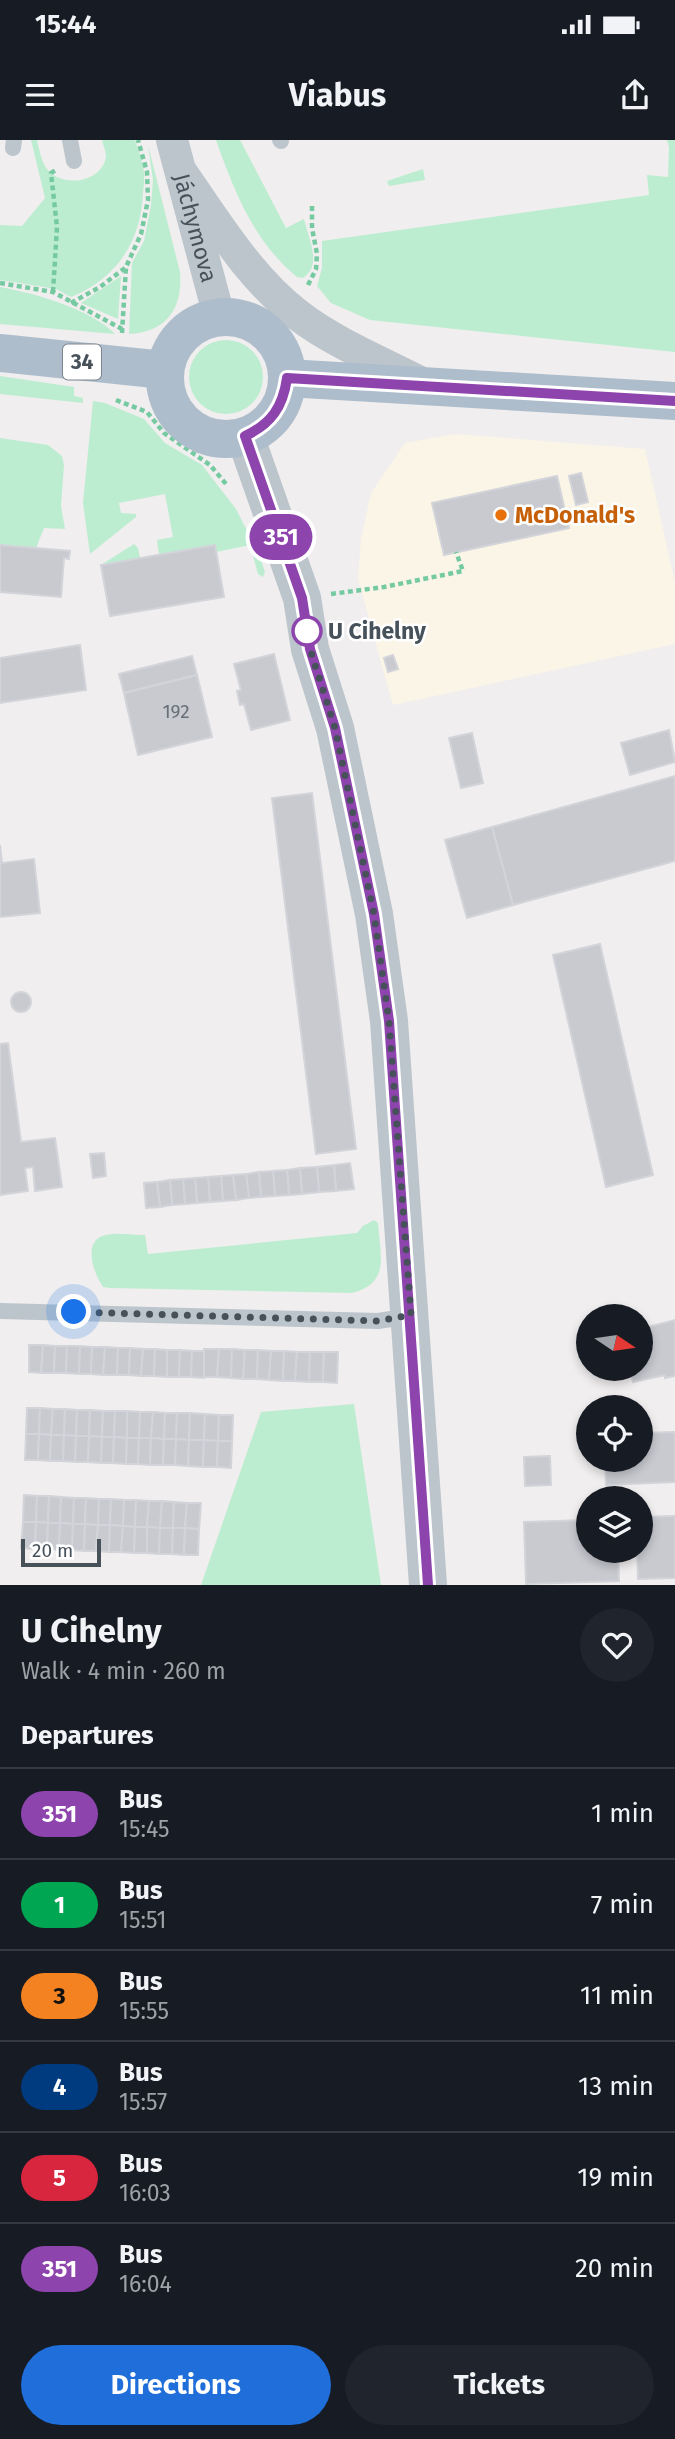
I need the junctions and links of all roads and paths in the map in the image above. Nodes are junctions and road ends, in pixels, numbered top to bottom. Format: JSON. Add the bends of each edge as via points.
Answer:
{"nodes":[{"id":1,"x":70,"y":140,"type":"edge"},
{"id":2,"x":138,"y":140,"type":"edge"},
{"id":3,"x":172,"y":140,"type":"edge"},
{"id":4,"x":74,"y":161,"type":"joint"},
{"id":5,"x":182,"y":173,"type":"junction"},
{"id":6,"x":312,"y":204,"type":"dead end"},
{"id":7,"x":125,"y":267,"type":"junction"},
{"id":8,"x":0,"y":283,"type":"edge"},
{"id":9,"x":306,"y":289,"type":"dead end"},
{"id":10,"x":53,"y":292,"type":"junction"},
{"id":11,"x":71,"y":303,"type":"junction"},
{"id":12,"x":219,"y":316,"type":"junction"},
{"id":13,"x":0,"y":353,"type":"edge"},
{"id":14,"x":164,"y":370,"type":"junction"},
{"id":15,"x":287,"y":378,"type":"junction"},
{"id":16,"x":428,"y":386,"type":"junction"},
{"id":17,"x":117,"y":400,"type":"dead end"},
{"id":18,"x":675,"y":401,"type":"edge"},
{"id":19,"x":245,"y":436,"type":"junction"},
{"id":20,"x":230,"y":489,"type":"dead end"},
{"id":21,"x":456,"y":552,"type":"dead end"},
{"id":22,"x":302,"y":598,"type":"junction"},
{"id":23,"x":0,"y":1311,"type":"edge"},
{"id":24,"x":411,"y":1315,"type":"junction"},
{"id":25,"x":428,"y":1585,"type":"edge"}],
"edges":[{"from":1,"to":4,"type":"lane"},
{"from":2,"to":7,"type":"path","via":[[147,172],[148,200],[141,234]]},
{"from":3,"to":5,"type":"street","name":"Jáchymova"},
{"from":4,"to":10,"type":"path","via":[[51,173],[57,228]]},
{"from":5,"to":12,"type":"street","name":"Jáchymova"},
{"from":5,"to":16,"type":"street","via":[[238,253],[298,315]]},
{"from":6,"to":9,"type":"path","via":[[316,270]]},
{"from":7,"to":11,"type":"path"},
{"from":7,"to":11,"type":"path","via":[[122,329]]},
{"from":8,"to":10,"type":"path"},
{"from":10,"to":11,"type":"path"},
{"from":12,"to":14,"type":"main road","via":[[182,334]]},
{"from":12,"to":15,"type":"main road","via":[[253,322],[267,332],[285,361]]},
{"from":13,"to":14,"type":"main road","number":"34"},
{"from":14,"to":19,"type":"main road","via":[[164,388],[180,420],[210,438]]},
{"from":15,"to":16,"type":"main road"},
{"from":15,"to":19,"type":"main road","via":[[282,401],[271,420]]},
{"from":16,"to":18,"type":"main road"},
{"from":17,"to":20,"type":"path","via":[[147,412],[164,433],[210,465]]},
{"from":19,"to":22,"type":"street"},
{"from":21,"to":22,"type":"path","via":[[463,571]]},
{"from":22,"to":24,"type":"street","via":[[310,649],[335,728],[374,914],[389,1021]]},
{"from":23,"to":24,"type":"lane","via":[[378,1321]]},
{"from":24,"to":25,"type":"street"}]}
